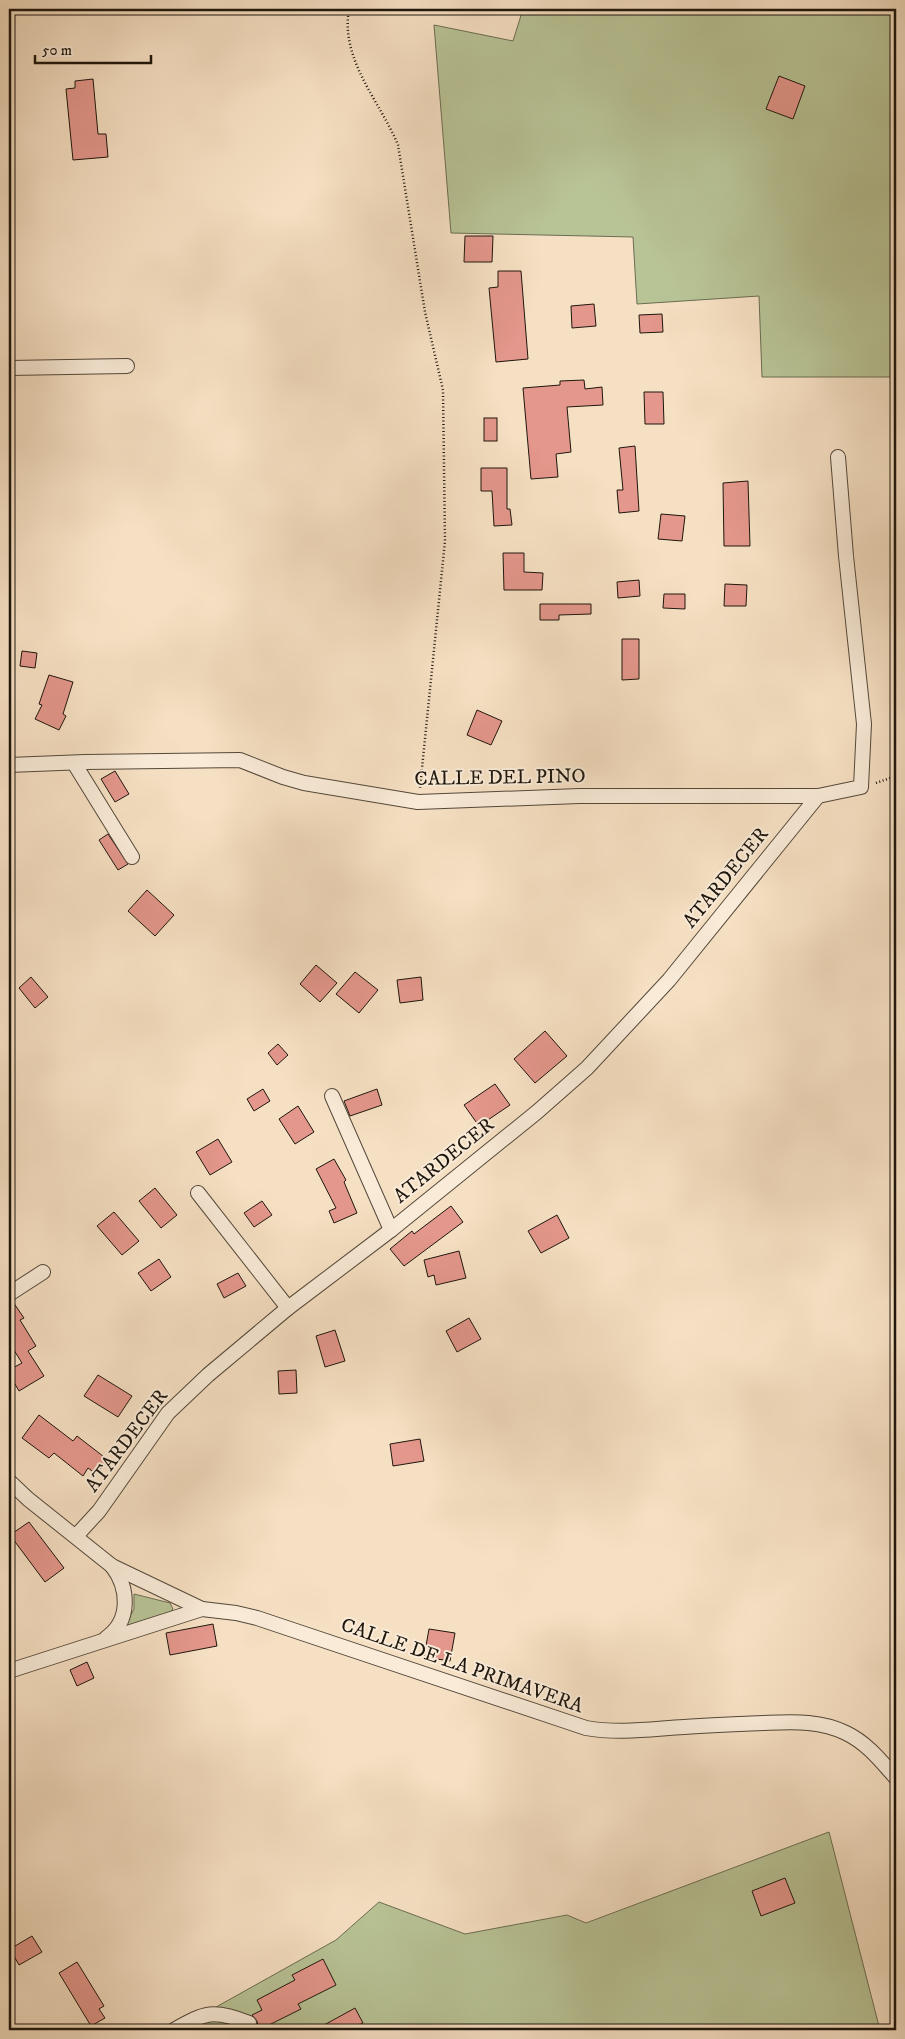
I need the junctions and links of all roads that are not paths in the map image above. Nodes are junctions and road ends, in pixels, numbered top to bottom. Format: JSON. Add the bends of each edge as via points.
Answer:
{"nodes":[{"id":1,"x":127,"y":366,"type":"dead end"},
{"id":2,"x":9,"y":368,"type":"edge"},
{"id":3,"x":838,"y":457,"type":"dead end"},
{"id":4,"x":74,"y":763,"type":"junction"},
{"id":5,"x":9,"y":765,"type":"edge"},
{"id":6,"x":818,"y":796,"type":"junction"},
{"id":7,"x":132,"y":857,"type":"dead end"},
{"id":8,"x":332,"y":1096,"type":"dead end"},
{"id":9,"x":198,"y":1193,"type":"dead end"},
{"id":10,"x":391,"y":1230,"type":"junction"},
{"id":11,"x":43,"y":1272,"type":"dead end"},
{"id":12,"x":9,"y":1294,"type":"edge"},
{"id":13,"x":288,"y":1308,"type":"junction"},
{"id":14,"x":9,"y":1481,"type":"edge"},
{"id":15,"x":76,"y":1536,"type":"junction"},
{"id":16,"x":112,"y":1566,"type":"junction"},
{"id":17,"x":202,"y":1610,"type":"junction"},
{"id":18,"x":93,"y":1644,"type":"junction"},
{"id":19,"x":9,"y":1671,"type":"edge"},
{"id":20,"x":896,"y":1778,"type":"edge"},
{"id":21,"x":249,"y":2023,"type":"dead end"},
{"id":22,"x":174,"y":2030,"type":"edge"}],
"edges":[{"from":1,"to":2,"type":"street"},
{"from":3,"to":6,"type":"street","via":[[864,724],[861,788]]},
{"from":4,"to":5,"type":"street","name":"CALLE DEL PINO"},
{"from":4,"to":6,"type":"street","name":"CALLE DEL PINO","via":[[240,760],[304,783],[418,802],[579,796]]},
{"from":4,"to":7,"type":"street"},
{"from":6,"to":10,"type":"street","name":"ATARDECER","via":[[669,980],[586,1068],[537,1112]]},
{"from":8,"to":10,"type":"street"},
{"from":9,"to":13,"type":"street"},
{"from":10,"to":13,"type":"street","name":"ATARDECER"},
{"from":11,"to":12,"type":"street"},
{"from":13,"to":15,"type":"street","name":"ATARDECER","via":[[168,1414],[99,1511]]},
{"from":14,"to":15,"type":"street"},
{"from":15,"to":16,"type":"street"},
{"from":16,"to":17,"type":"street"},
{"from":16,"to":18,"type":"street","via":[[124,1593],[124,1613],[115,1631]]},
{"from":17,"to":18,"type":"street","name":"CALLE DE LA PRIMAVERA"},
{"from":17,"to":20,"type":"street","name":"CALLE DE LA PRIMAVERA","via":[[257,1618],[586,1728],[616,1732],[786,1722],[821,1724],[857,1739]]},
{"from":18,"to":19,"type":"street","name":"CALLE DE LA PRIMAVERA"},
{"from":21,"to":22,"type":"street","via":[[217,2013],[202,2016]]}]}
